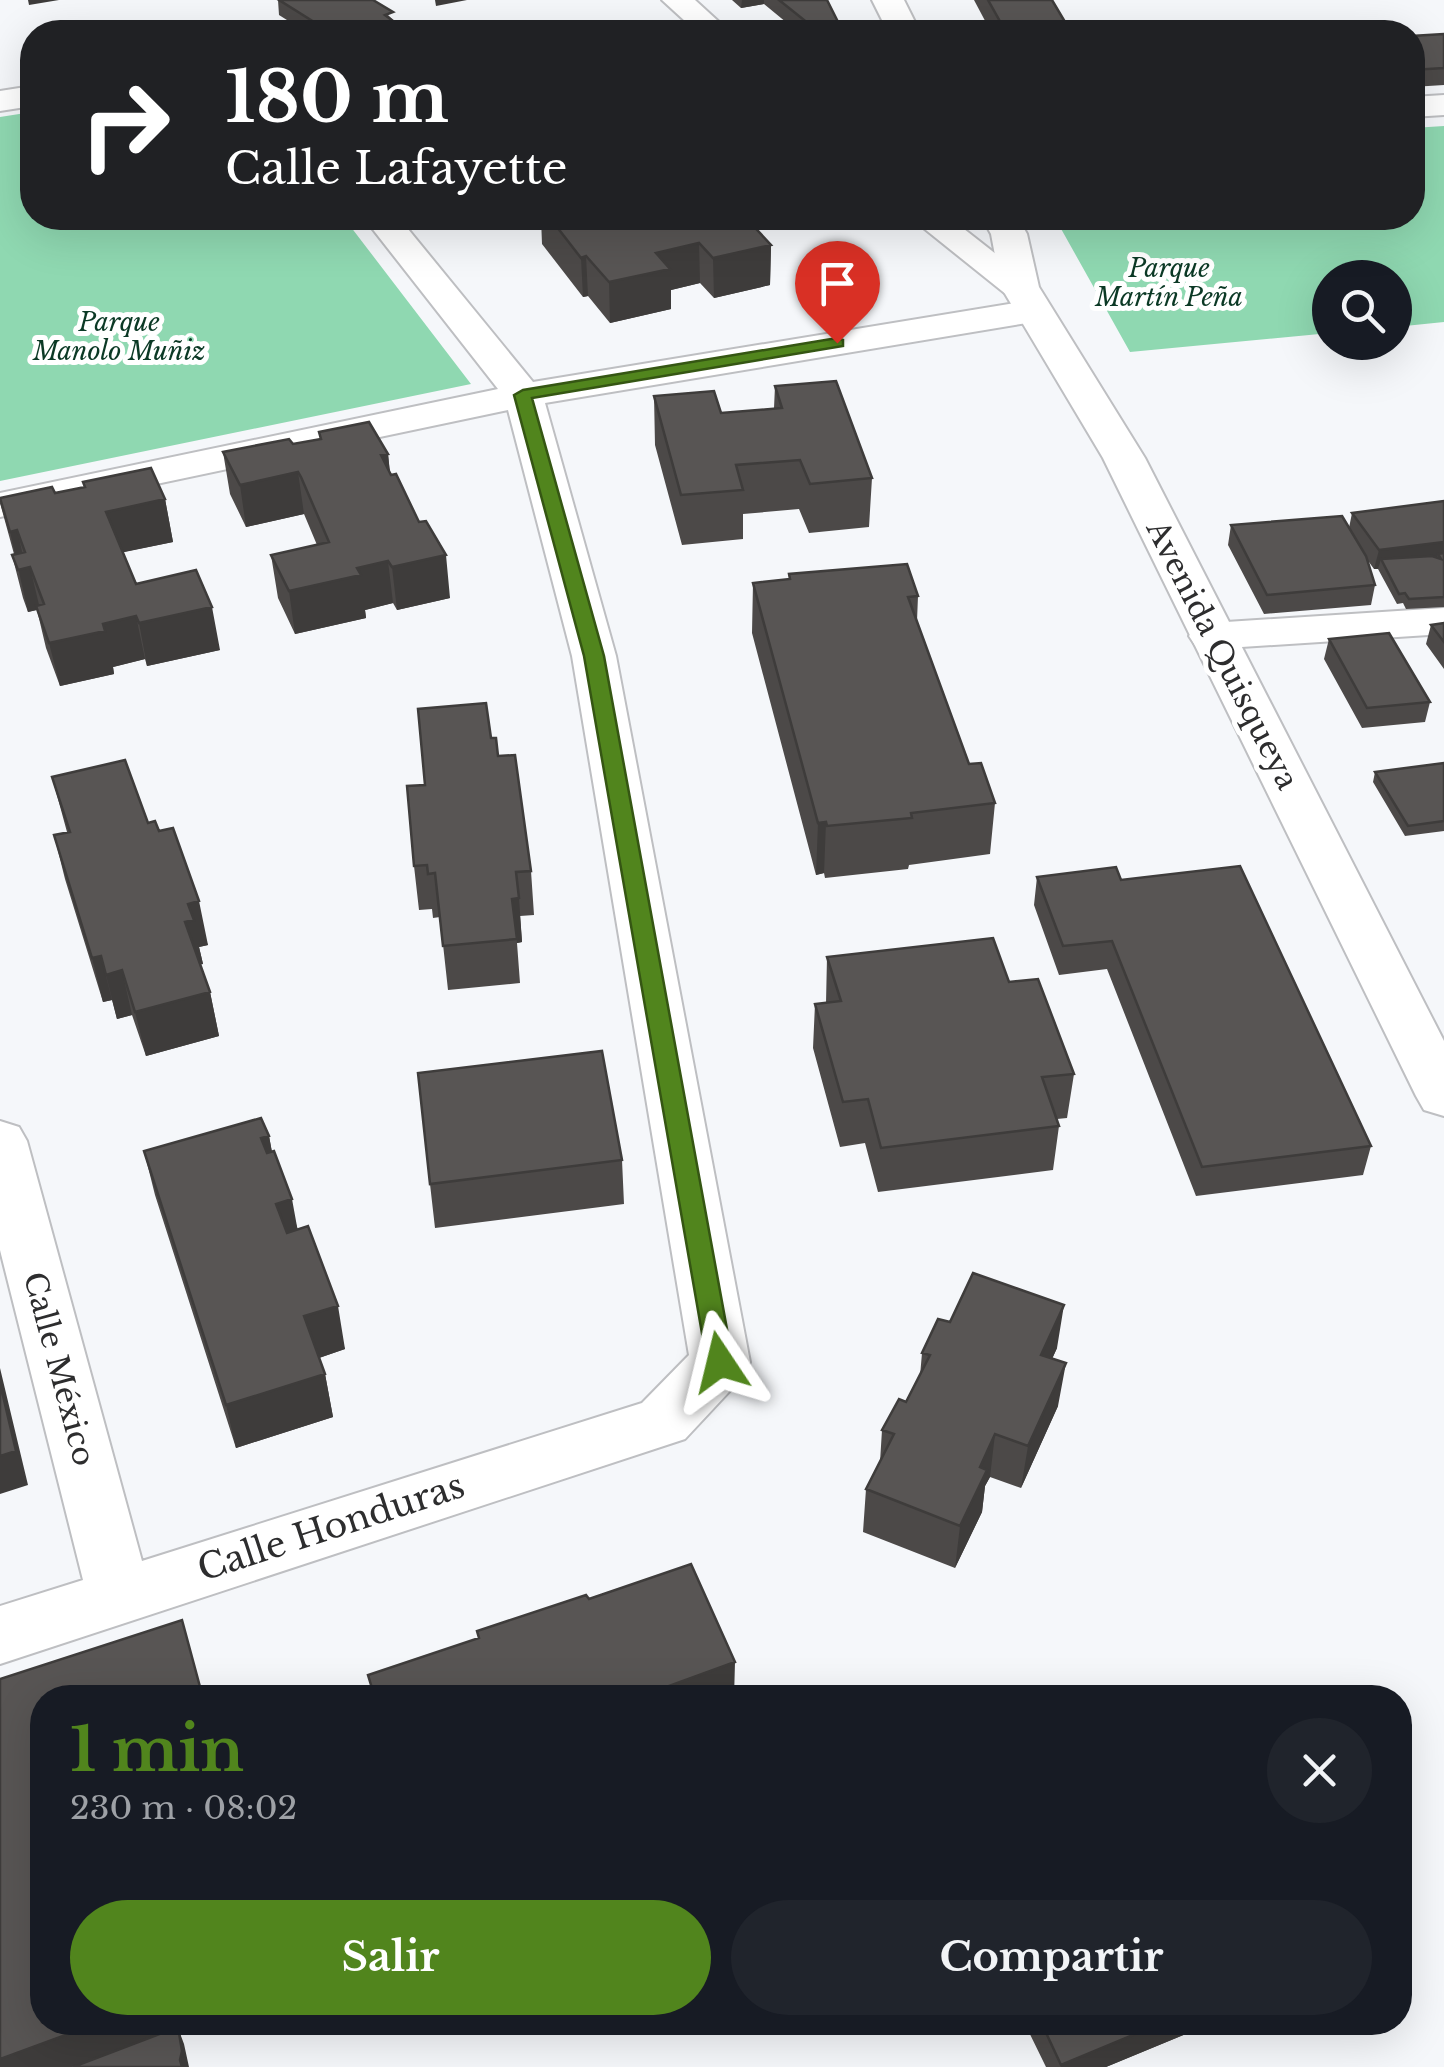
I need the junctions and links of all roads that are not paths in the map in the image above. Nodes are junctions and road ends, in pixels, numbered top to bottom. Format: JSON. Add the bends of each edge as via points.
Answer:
{"nodes":[{"id":1,"x":678,"y":0,"type":"edge"},
{"id":2,"x":700,"y":20,"type":"edge"},
{"id":3,"x":391,"y":230,"type":"edge"},
{"id":4,"x":943,"y":230,"type":"edge"},
{"id":5,"x":1007,"y":230,"type":"edge"},
{"id":6,"x":1027,"y":299,"type":"junction"},
{"id":7,"x":523,"y":395,"type":"junction"},
{"id":8,"x":0,"y":506,"type":"edge"},
{"id":9,"x":1444,"y":621,"type":"edge"},
{"id":10,"x":1211,"y":636,"type":"junction"},
{"id":11,"x":1443,"y":1093,"type":"edge"},
{"id":12,"x":0,"y":1142,"type":"edge"},
{"id":13,"x":119,"y":1596,"type":"junction"},
{"id":14,"x":0,"y":1635,"type":"edge"}],
"edges":[{"from":1,"to":2,"type":"street"},
{"from":3,"to":7,"type":"street"},
{"from":4,"to":6,"type":"street"},
{"from":5,"to":6,"type":"street","name":"Avenida Quisqueya"},
{"from":6,"to":7,"type":"street"},
{"from":6,"to":10,"type":"street","name":"Avenida Quisqueya","via":[[1124,458]]},
{"from":7,"to":8,"type":"street"},
{"from":7,"to":13,"type":"street","name":"Calle Honduras","via":[[594,656],[720,1362],[663,1420]]},
{"from":9,"to":10,"type":"street"},
{"from":10,"to":11,"type":"street","name":"Avenida Quisqueya"},
{"from":12,"to":13,"type":"street","name":"Calle México"},
{"from":13,"to":14,"type":"street","name":"Calle Honduras"}]}
